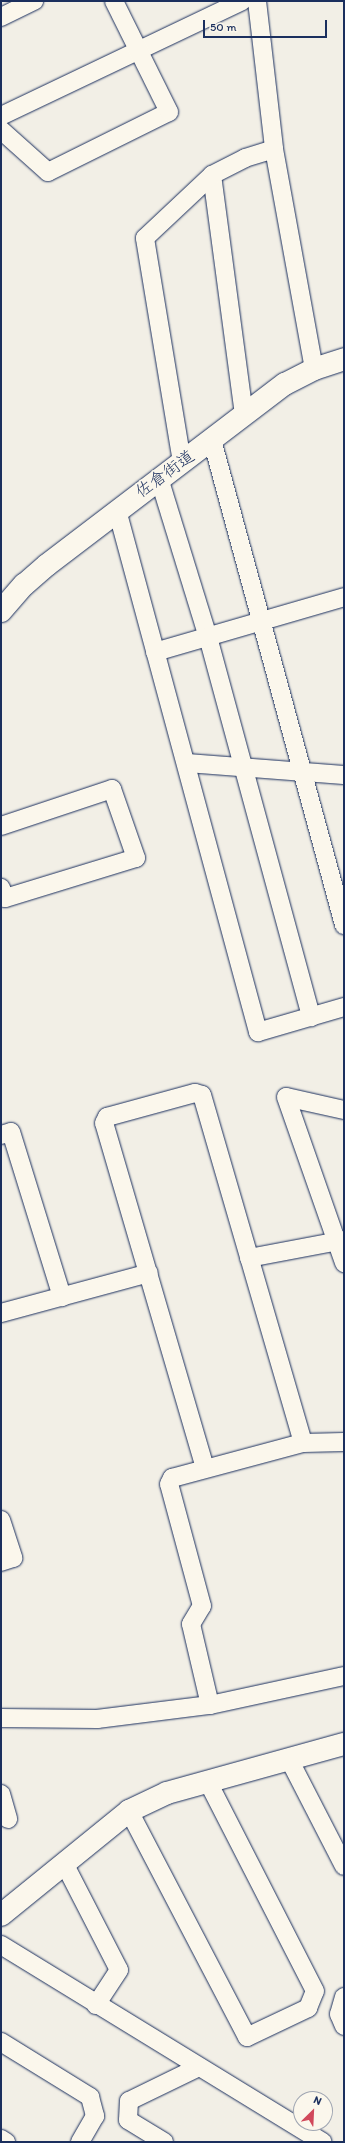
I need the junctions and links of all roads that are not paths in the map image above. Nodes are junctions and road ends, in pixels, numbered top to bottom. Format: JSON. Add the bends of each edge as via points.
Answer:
{"nodes":[{"id":1,"x":34,"y":1,"type":"edge"},
{"id":2,"x":114,"y":1,"type":"edge"},
{"id":3,"x":242,"y":1,"type":"edge"},
{"id":4,"x":257,"y":1,"type":"edge"},
{"id":5,"x":1,"y":17,"type":"edge"},
{"id":6,"x":138,"y":51,"type":"junction"},
{"id":7,"x":1,"y":116,"type":"edge"},
{"id":8,"x":1,"y":130,"type":"edge"},
{"id":9,"x":274,"y":149,"type":"junction"},
{"id":10,"x":212,"y":175,"type":"junction"},
{"id":11,"x":344,"y":359,"type":"edge"},
{"id":12,"x":314,"y":369,"type":"junction"},
{"id":13,"x":244,"y":415,"type":"junction"},
{"id":14,"x":212,"y":440,"type":"junction"},
{"id":15,"x":182,"y":462,"type":"junction"},
{"id":16,"x":160,"y":478,"type":"junction"},
{"id":17,"x":117,"y":510,"type":"junction"},
{"id":18,"x":344,"y":597,"type":"edge"},
{"id":19,"x":1,"y":611,"type":"edge"},
{"id":20,"x":262,"y":622,"type":"junction"},
{"id":21,"x":208,"y":637,"type":"junction"},
{"id":22,"x":155,"y":652,"type":"junction"},
{"id":23,"x":187,"y":763,"type":"junction"},
{"id":24,"x":242,"y":765,"type":"junction"},
{"id":25,"x":301,"y":771,"type":"junction"},
{"id":26,"x":344,"y":775,"type":"edge"},
{"id":27,"x":1,"y":826,"type":"edge"},
{"id":28,"x":1,"y":888,"type":"edge"},
{"id":29,"x":344,"y":925,"type":"edge"},
{"id":30,"x":344,"y":1007,"type":"edge"},
{"id":31,"x":311,"y":1017,"type":"junction"},
{"id":32,"x":344,"y":1110,"type":"edge"},
{"id":33,"x":1,"y":1134,"type":"edge"},
{"id":34,"x":340,"y":1240,"type":"edge"},
{"id":35,"x":249,"y":1258,"type":"junction"},
{"id":36,"x":344,"y":1263,"type":"edge"},
{"id":37,"x":149,"y":1273,"type":"junction"},
{"id":38,"x":62,"y":1297,"type":"junction"},
{"id":39,"x":1,"y":1313,"type":"edge"},
{"id":40,"x":344,"y":1442,"type":"edge"},
{"id":41,"x":303,"y":1444,"type":"junction"},
{"id":42,"x":205,"y":1468,"type":"junction"},
{"id":43,"x":1,"y":1520,"type":"edge"},
{"id":44,"x":1,"y":1562,"type":"edge"},
{"id":45,"x":344,"y":1676,"type":"edge"},
{"id":46,"x":210,"y":1705,"type":"junction"},
{"id":47,"x":1,"y":1718,"type":"edge"},
{"id":48,"x":344,"y":1744,"type":"edge"},
{"id":49,"x":290,"y":1760,"type":"junction"},
{"id":50,"x":208,"y":1782,"type":"junction"},
{"id":51,"x":1,"y":1794,"type":"edge"},
{"id":52,"x":129,"y":1811,"type":"junction"},
{"id":53,"x":8,"y":1819,"type":"dead end"},
{"id":54,"x":64,"y":1863,"type":"junction"},
{"id":55,"x":344,"y":1866,"type":"edge"},
{"id":56,"x":1,"y":1915,"type":"edge"},
{"id":57,"x":1,"y":1945,"type":"edge"},
{"id":58,"x":344,"y":1997,"type":"edge"},
{"id":59,"x":96,"y":2004,"type":"junction"},
{"id":60,"x":344,"y":2026,"type":"edge"},
{"id":61,"x":1,"y":2042,"type":"edge"},
{"id":62,"x":199,"y":2067,"type":"junction"},
{"id":63,"x":1,"y":2139,"type":"edge"},
{"id":64,"x":6,"y":2142,"type":"edge"},
{"id":65,"x":80,"y":2142,"type":"edge"},
{"id":66,"x":164,"y":2142,"type":"edge"},
{"id":67,"x":322,"y":2142,"type":"edge"}],
"edges":[{"from":1,"to":5,"type":"street"},
{"from":2,"to":6,"type":"street"},
{"from":3,"to":6,"type":"street"},
{"from":4,"to":9,"type":"street"},
{"from":6,"to":7,"type":"street"},
{"from":6,"to":8,"type":"street","via":[[169,112],[48,172]]},
{"from":9,"to":10,"type":"street","via":[[245,158]]},
{"from":9,"to":12,"type":"street"},
{"from":10,"to":13,"type":"street"},
{"from":10,"to":15,"type":"street","via":[[145,238]]},
{"from":11,"to":12,"type":"main road","name":"佐倉街道"},
{"from":12,"to":13,"type":"main road","name":"佐倉街道","via":[[285,384]]},
{"from":13,"to":14,"type":"main road","name":"佐倉街道"},
{"from":14,"to":15,"type":"main road","name":"佐倉街道"},
{"from":14,"to":20,"type":"street"},
{"from":15,"to":16,"type":"main road","name":"佐倉街道"},
{"from":16,"to":17,"type":"main road","name":"佐倉街道"},
{"from":16,"to":21,"type":"street"},
{"from":17,"to":19,"type":"main road","name":"佐倉街道","via":[[24,584]]},
{"from":17,"to":22,"type":"street"},
{"from":18,"to":20,"type":"street"},
{"from":20,"to":21,"type":"street"},
{"from":20,"to":25,"type":"street"},
{"from":21,"to":22,"type":"street"},
{"from":21,"to":24,"type":"street"},
{"from":22,"to":23,"type":"street"},
{"from":23,"to":24,"type":"street"},
{"from":23,"to":31,"type":"street","via":[[258,1032]]},
{"from":24,"to":25,"type":"street"},
{"from":24,"to":31,"type":"street"},
{"from":25,"to":26,"type":"street"},
{"from":25,"to":29,"type":"street"},
{"from":27,"to":28,"type":"street","via":[[112,789],[136,858],[5,898]]},
{"from":30,"to":31,"type":"street"},
{"from":32,"to":34,"type":"street","via":[[286,1097]]},
{"from":33,"to":38,"type":"street","via":[[11,1132]]},
{"from":34,"to":35,"type":"street"},
{"from":34,"to":36,"type":"street"},
{"from":35,"to":37,"type":"street","via":[[202,1095],[195,1093],[107,1117],[104,1124]]},
{"from":35,"to":41,"type":"street"},
{"from":37,"to":38,"type":"street"},
{"from":37,"to":42,"type":"street"},
{"from":38,"to":39,"type":"street"},
{"from":40,"to":41,"type":"street"},
{"from":41,"to":42,"type":"street"},
{"from":42,"to":46,"type":"street","via":[[172,1478],[169,1484],[202,1606],[191,1624]]},
{"from":43,"to":44,"type":"street","via":[[13,1558]]},
{"from":45,"to":46,"type":"street"},
{"from":46,"to":47,"type":"street","via":[[97,1719]]},
{"from":48,"to":49,"type":"main road"},
{"from":49,"to":50,"type":"main road"},
{"from":49,"to":55,"type":"street"},
{"from":50,"to":52,"type":"main road","via":[[167,1793]]},
{"from":50,"to":52,"type":"street","via":[[315,1991],[308,2008],[247,2037]]},
{"from":51,"to":53,"type":"street"},
{"from":52,"to":54,"type":"main road"},
{"from":54,"to":56,"type":"main road"},
{"from":54,"to":59,"type":"street","via":[[119,1970]]},
{"from":57,"to":59,"type":"street"},
{"from":58,"to":60,"type":"street","via":[[339,2014]]},
{"from":59,"to":62,"type":"street"},
{"from":61,"to":65,"type":"street","via":[[90,2097],[95,2116]]},
{"from":62,"to":66,"type":"street","via":[[129,2101],[128,2120]]},
{"from":62,"to":67,"type":"street"},
{"from":63,"to":64,"type":"street"}]}
